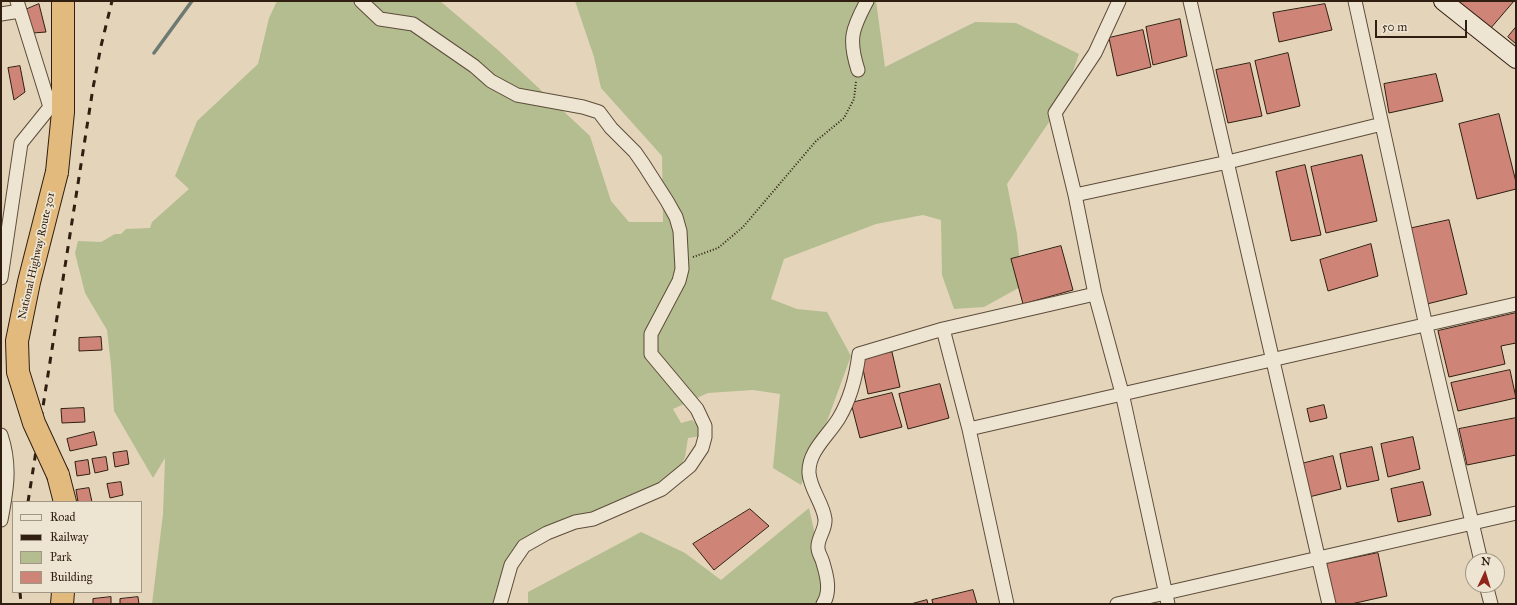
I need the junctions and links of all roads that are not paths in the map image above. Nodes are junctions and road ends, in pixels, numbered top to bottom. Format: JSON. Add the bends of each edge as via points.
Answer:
{"nodes":[{"id":1,"x":63,"y":1,"type":"edge"},
{"id":2,"x":362,"y":1,"type":"edge"},
{"id":3,"x":867,"y":1,"type":"edge"},
{"id":4,"x":1119,"y":1,"type":"edge"},
{"id":5,"x":1190,"y":1,"type":"edge"},
{"id":6,"x":1355,"y":1,"type":"edge"},
{"id":7,"x":1443,"y":1,"type":"edge"},
{"id":8,"x":18,"y":6,"type":"edge"},
{"id":9,"x":1,"y":14,"type":"edge"},
{"id":10,"x":1516,"y":59,"type":"edge"},
{"id":11,"x":858,"y":70,"type":"road end"},
{"id":12,"x":57,"y":109,"type":"junction"},
{"id":13,"x":1382,"y":124,"type":"junction"},
{"id":14,"x":1228,"y":162,"type":"junction"},
{"id":15,"x":1075,"y":195,"type":"junction"},
{"id":16,"x":1,"y":278,"type":"edge"},
{"id":17,"x":1095,"y":294,"type":"junction"},
{"id":18,"x":1516,"y":304,"type":"edge"},
{"id":19,"x":1426,"y":326,"type":"junction"},
{"id":20,"x":943,"y":329,"type":"junction"},
{"id":21,"x":1272,"y":359,"type":"junction"},
{"id":22,"x":1122,"y":393,"type":"junction"},
{"id":23,"x":968,"y":429,"type":"junction"},
{"id":24,"x":1,"y":435,"type":"edge"},
{"id":25,"x":65,"y":501,"type":"edge"},
{"id":26,"x":1516,"y":513,"type":"edge"},
{"id":27,"x":1,"y":520,"type":"edge"},
{"id":28,"x":1473,"y":524,"type":"junction"},
{"id":29,"x":1479,"y":553,"type":"edge"},
{"id":30,"x":1318,"y":557,"type":"junction"},
{"id":31,"x":63,"y":593,"type":"edge"},
{"id":32,"x":1488,"y":593,"type":"edge"},
{"id":33,"x":1166,"y":598,"type":"edge"},
{"id":34,"x":62,"y":604,"type":"edge"},
{"id":35,"x":500,"y":604,"type":"edge"},
{"id":36,"x":823,"y":604,"type":"edge"},
{"id":37,"x":1006,"y":604,"type":"edge"},
{"id":38,"x":1117,"y":604,"type":"edge"},
{"id":39,"x":1329,"y":604,"type":"edge"},
{"id":40,"x":1491,"y":604,"type":"edge"}],
"edges":[{"from":1,"to":12,"type":"highway","name":"National Highway Route 301"},
{"from":2,"to":35,"type":"street","via":[[380,19],[413,24],[474,66],[491,82],[517,95],[599,112],[635,152],[667,201],[680,231],[682,260],[679,281],[651,334],[651,354],[697,409],[705,426],[702,448],[690,466],[662,489],[593,519],[575,522],[547,533],[524,546],[511,565]]},
{"from":3,"to":11,"type":"street","via":[[854,25],[851,50]]},
{"from":4,"to":15,"type":"street","via":[[1095,53],[1055,113]]},
{"from":5,"to":14,"type":"street"},
{"from":6,"to":13,"type":"street"},
{"from":7,"to":10,"type":"street"},
{"from":8,"to":9,"type":"street"},
{"from":8,"to":12,"type":"street"},
{"from":12,"to":16,"type":"street","via":[[20,143]]},
{"from":12,"to":25,"type":"highway","name":"National Highway Route 301","bridge":true,"via":[[57,172],[18,333],[18,372],[34,423],[58,475]]},
{"from":13,"to":14,"type":"street"},
{"from":13,"to":19,"type":"street"},
{"from":14,"to":15,"type":"street"},
{"from":14,"to":21,"type":"street"},
{"from":15,"to":17,"type":"street"},
{"from":17,"to":20,"type":"street"},
{"from":17,"to":22,"type":"street"},
{"from":18,"to":19,"type":"street"},
{"from":19,"to":21,"type":"street"},
{"from":19,"to":28,"type":"street"},
{"from":20,"to":23,"type":"street"},
{"from":20,"to":36,"type":"street","via":[[859,354],[852,392],[840,417],[814,452],[810,462],[810,482],[825,520],[818,541],[828,586],[827,598]]},
{"from":21,"to":22,"type":"street"},
{"from":21,"to":30,"type":"street"},
{"from":22,"to":23,"type":"street"},
{"from":22,"to":33,"type":"street"},
{"from":23,"to":37,"type":"street"},
{"from":24,"to":27,"type":"street","via":[[7,453],[8,475]]},
{"from":26,"to":28,"type":"street"},
{"from":28,"to":29,"type":"street"},
{"from":28,"to":30,"type":"street"},
{"from":30,"to":33,"type":"street"},
{"from":30,"to":39,"type":"street"},
{"from":31,"to":34,"type":"highway"},
{"from":32,"to":40,"type":"street"},
{"from":33,"to":38,"type":"street"}]}
